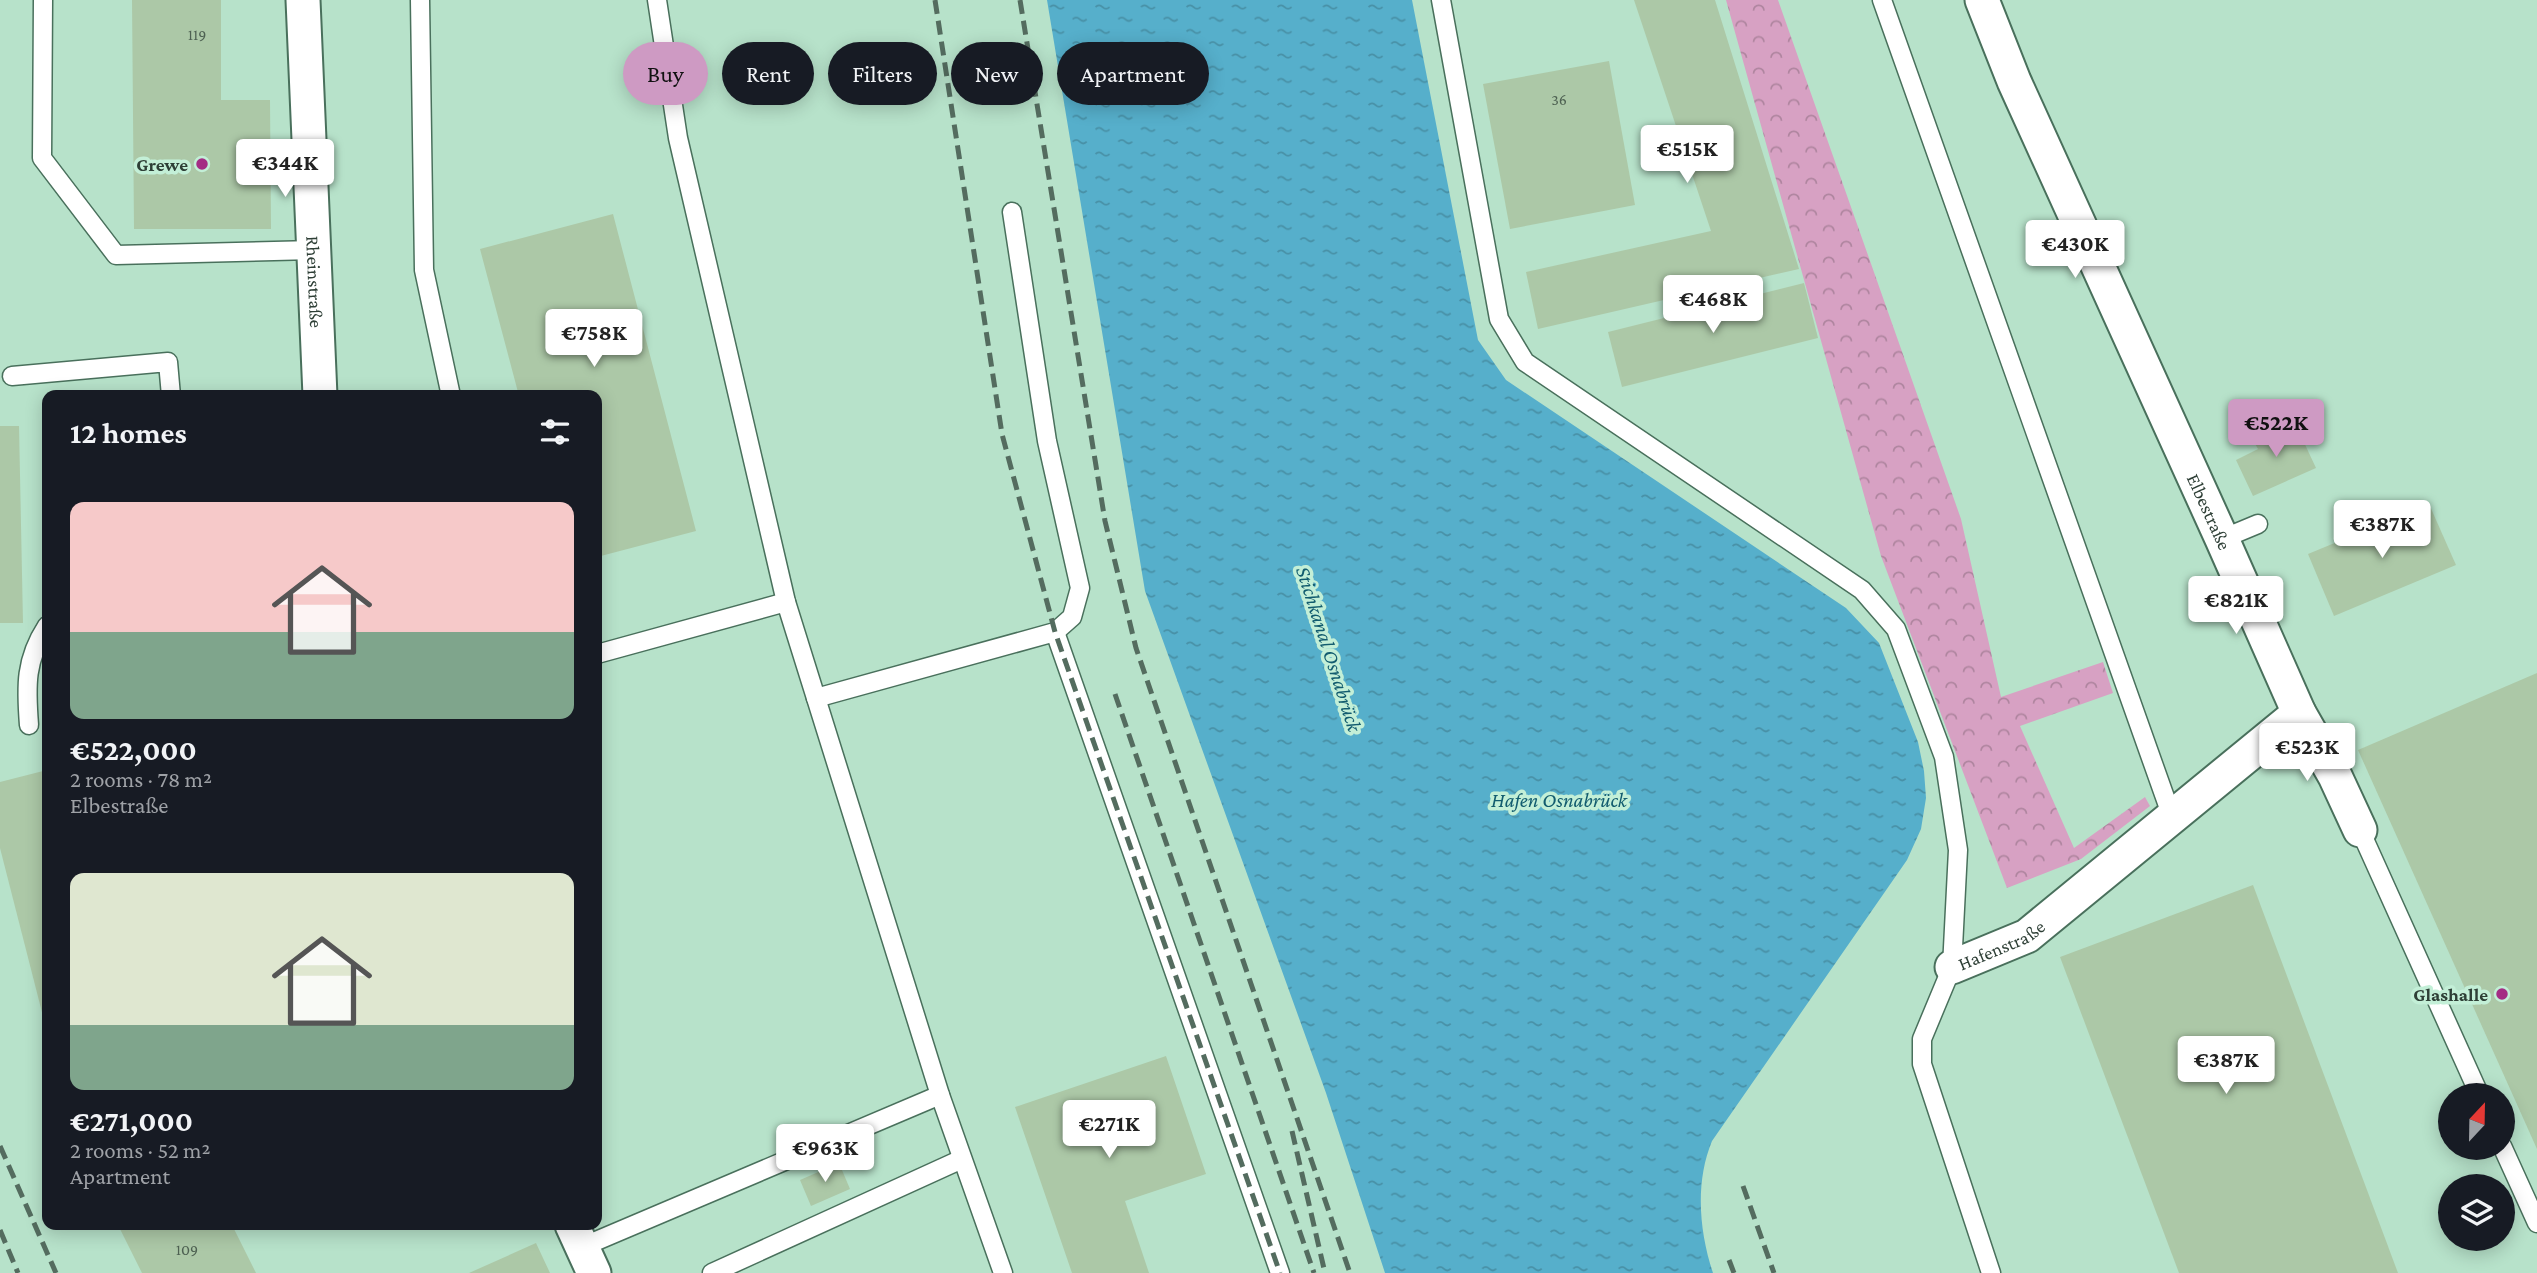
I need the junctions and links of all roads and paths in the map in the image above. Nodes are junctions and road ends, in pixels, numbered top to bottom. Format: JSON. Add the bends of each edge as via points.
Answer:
{"nodes":[{"id":1,"x":43,"y":0,"type":"edge"},
{"id":2,"x":303,"y":0,"type":"edge"},
{"id":3,"x":420,"y":0,"type":"edge"},
{"id":4,"x":657,"y":0,"type":"edge"},
{"id":5,"x":1441,"y":0,"type":"edge"},
{"id":6,"x":1882,"y":0,"type":"edge"},
{"id":7,"x":1982,"y":0,"type":"edge"},
{"id":8,"x":1012,"y":212,"type":"dead end"},
{"id":9,"x":314,"y":250,"type":"junction"},
{"id":10,"x":12,"y":376,"type":"dead end"},
{"id":11,"x":170,"y":390,"type":"edge"},
{"id":12,"x":320,"y":390,"type":"edge"},
{"id":13,"x":450,"y":390,"type":"edge"},
{"id":14,"x":2259,"y":524,"type":"dead end"},
{"id":15,"x":2222,"y":539,"type":"junction"},
{"id":16,"x":786,"y":602,"type":"junction"},
{"id":17,"x":1055,"y":632,"type":"junction"},
{"id":18,"x":42,"y":634,"type":"edge"},
{"id":19,"x":602,"y":653,"type":"edge"},
{"id":20,"x":816,"y":698,"type":"junction"},
{"id":21,"x":2299,"y":713,"type":"junction"},
{"id":22,"x":29,"y":725,"type":"dead end"},
{"id":23,"x":2172,"y":817,"type":"junction"},
{"id":24,"x":2360,"y":830,"type":"joint"},
{"id":25,"x":1952,"y":967,"type":"junction"},
{"id":26,"x":2474,"y":1083,"type":"edge"},
{"id":27,"x":940,"y":1095,"type":"junction"},
{"id":28,"x":962,"y":1159,"type":"junction"},
{"id":29,"x":2508,"y":1160,"type":"edge"},
{"id":30,"x":2537,"y":1223,"type":"edge"},
{"id":31,"x":583,"y":1248,"type":"edge"},
{"id":32,"x":712,"y":1273,"type":"edge"},
{"id":33,"x":1003,"y":1273,"type":"edge"},
{"id":34,"x":1280,"y":1273,"type":"edge"},
{"id":35,"x":1991,"y":1273,"type":"edge"}],
"edges":[{"from":1,"to":9,"type":"lane","via":[[42,158],[116,255]]},
{"from":2,"to":9,"type":"street","name":"Rheinstraße"},
{"from":3,"to":13,"type":"lane","via":[[424,270]]},
{"from":4,"to":16,"type":"lane","via":[[678,138]]},
{"from":5,"to":25,"type":"lane","via":[[1499,319],[1525,362],[1862,590],[1896,629],[1944,757],[1958,850]]},
{"from":6,"to":23,"type":"lane"},
{"from":7,"to":15,"type":"street","name":"Elbestraße","via":[[2014,81]]},
{"from":8,"to":17,"type":"lane","via":[[1047,441],[1080,587],[1072,617]]},
{"from":9,"to":12,"type":"street","name":"Rheinstraße"},
{"from":10,"to":11,"type":"lane","via":[[168,362]]},
{"from":14,"to":15,"type":"lane"},
{"from":15,"to":21,"type":"street","name":"Elbestraße"},
{"from":16,"to":19,"type":"lane"},
{"from":16,"to":20,"type":"lane"},
{"from":17,"to":20,"type":"lane"},
{"from":17,"to":34,"type":"lane"},
{"from":18,"to":22,"type":"lane","via":[[26,682]]},
{"from":20,"to":27,"type":"lane"},
{"from":21,"to":23,"type":"street","name":"Hafenstraße"},
{"from":21,"to":24,"type":"street","name":"Elbestraße"},
{"from":23,"to":25,"type":"street","name":"Hafenstraße","via":[[2027,936]]},
{"from":24,"to":26,"type":"lane","name":"Elbestraße"},
{"from":25,"to":35,"type":"lane","name":"Hafenstraße","via":[[1922,1039],[1922,1064]]},
{"from":27,"to":28,"type":"lane"},
{"from":27,"to":31,"type":"lane"},
{"from":28,"to":32,"type":"lane"},
{"from":28,"to":33,"type":"lane"},
{"from":29,"to":30,"type":"lane"}]}
